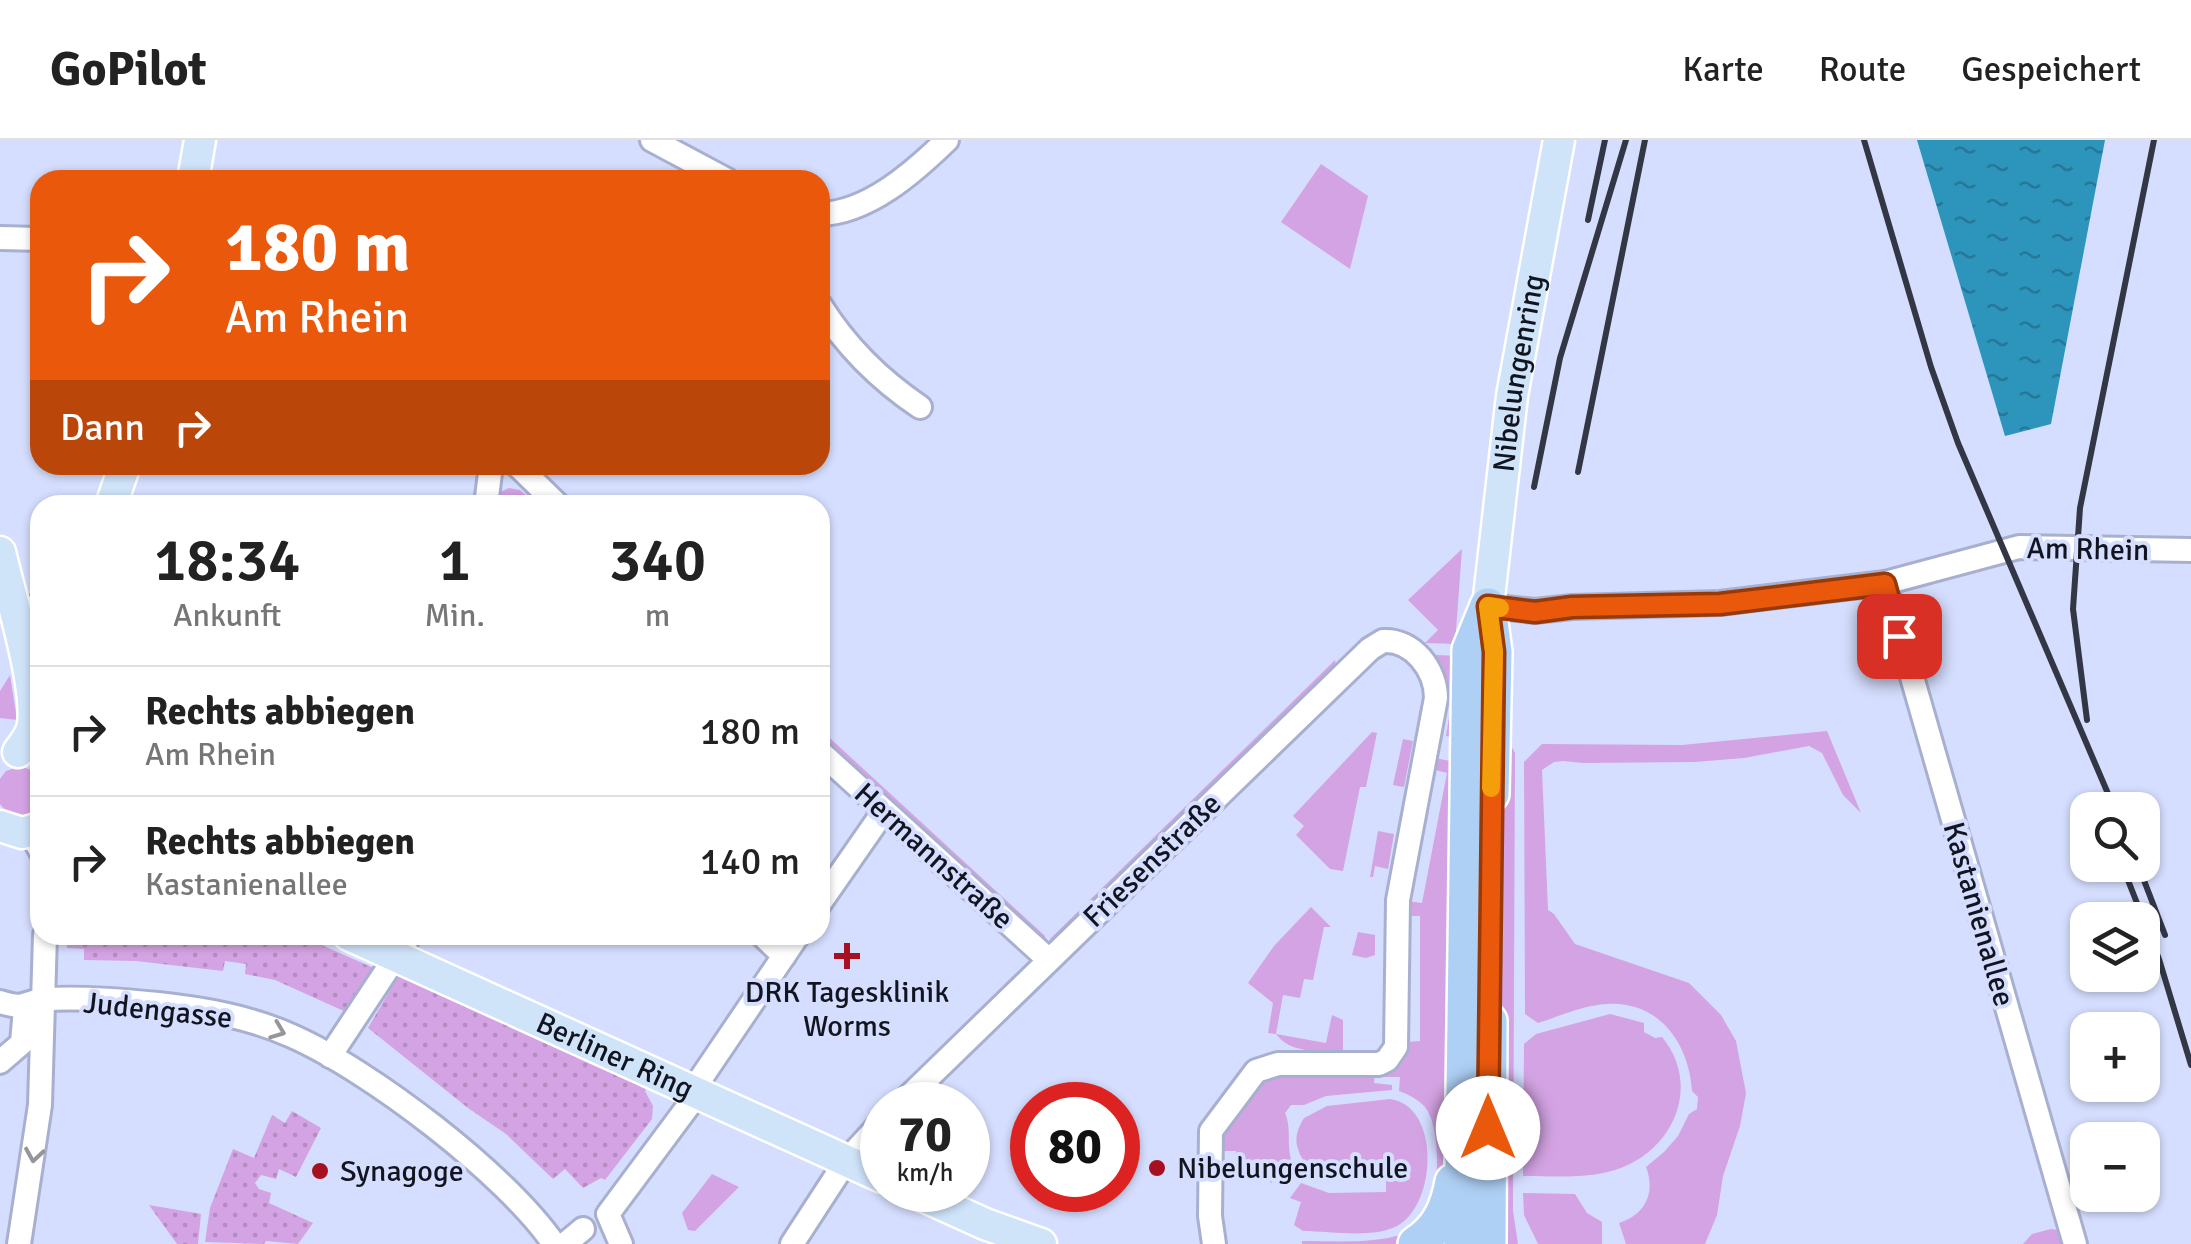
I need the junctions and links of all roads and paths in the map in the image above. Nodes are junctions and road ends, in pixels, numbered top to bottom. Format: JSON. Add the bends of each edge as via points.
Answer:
{"nodes":[{"id":1,"x":200,"y":140,"type":"edge"},
{"id":2,"x":652,"y":140,"type":"edge"},
{"id":3,"x":947,"y":140,"type":"edge"},
{"id":4,"x":1559,"y":140,"type":"edge"},
{"id":5,"x":195,"y":170,"type":"edge"},
{"id":6,"x":709,"y":170,"type":"edge"},
{"id":7,"x":830,"y":214,"type":"edge"},
{"id":8,"x":0,"y":238,"type":"edge"},
{"id":9,"x":30,"y":240,"type":"edge"},
{"id":10,"x":830,"y":317,"type":"edge"},
{"id":11,"x":920,"y":407,"type":"dead end"},
{"id":12,"x":527,"y":475,"type":"edge"},
{"id":13,"x":548,"y":495,"type":"edge"},
{"id":14,"x":2191,"y":550,"type":"edge"},
{"id":15,"x":0,"y":552,"type":"edge"},
{"id":16,"x":1885,"y":584,"type":"junction"},
{"id":17,"x":11,"y":597,"type":"junction"},
{"id":18,"x":1489,"y":599,"type":"junction"},
{"id":19,"x":30,"y":608,"type":"edge"},
{"id":20,"x":30,"y":695,"type":"edge"},
{"id":21,"x":830,"y":761,"type":"edge"},
{"id":22,"x":884,"y":811,"type":"junction"},
{"id":23,"x":830,"y":889,"type":"edge"},
{"id":24,"x":43,"y":945,"type":"edge"},
{"id":25,"x":772,"y":945,"type":"edge"},
{"id":26,"x":791,"y":945,"type":"edge"},
{"id":27,"x":404,"y":946,"type":"edge"},
{"id":28,"x":784,"y":956,"type":"junction"},
{"id":29,"x":1048,"y":960,"type":"junction"},
{"id":30,"x":0,"y":1002,"type":"edge"},
{"id":31,"x":34,"y":1004,"type":"junction"},
{"id":32,"x":330,"y":1056,"type":"junction"},
{"id":33,"x":0,"y":1062,"type":"edge"},
{"id":34,"x":923,"y":1082,"type":"edge"},
{"id":35,"x":695,"y":1092,"type":"junction"},
{"id":36,"x":1464,"y":1132,"type":"junction"},
{"id":37,"x":860,"y":1146,"type":"edge"},
{"id":38,"x":846,"y":1161,"type":"junction"},
{"id":39,"x":860,"y":1168,"type":"edge"},
{"id":40,"x":959,"y":1212,"type":"edge"},
{"id":41,"x":586,"y":1228,"type":"edge"},
{"id":42,"x":19,"y":1244,"type":"edge"},
{"id":43,"x":554,"y":1244,"type":"edge"},
{"id":44,"x":620,"y":1244,"type":"edge"},
{"id":45,"x":792,"y":1244,"type":"edge"},
{"id":46,"x":1041,"y":1244,"type":"edge"},
{"id":47,"x":1214,"y":1244,"type":"edge"},
{"id":48,"x":1416,"y":1244,"type":"edge"},
{"id":49,"x":1462,"y":1244,"type":"edge"},
{"id":50,"x":1488,"y":1244,"type":"edge"},
{"id":51,"x":2075,"y":1244,"type":"edge"}],
"edges":[{"from":1,"to":5,"type":"main road"},
{"from":2,"to":6,"type":"street"},
{"from":3,"to":7,"type":"street","via":[[893,185]]},
{"from":4,"to":18,"type":"main road","name":"Nibelungenring","via":[[1514,382]]},
{"from":8,"to":9,"type":"street"},
{"from":10,"to":11,"type":"street","via":[[865,362]]},
{"from":12,"to":13,"type":"street"},
{"from":14,"to":16,"type":"street","name":"Am Rhein","via":[[2019,547]]},
{"from":15,"to":17,"type":"main road"},
{"from":16,"to":18,"type":"street","name":"Am Rhein","via":[[1720,604],[1535,612]]},
{"from":16,"to":51,"type":"street","name":"Kastanienallee"},
{"from":17,"to":19,"type":"street"},
{"from":17,"to":20,"type":"main road"},
{"from":18,"to":36,"type":"highway","via":[[1470,650]]},
{"from":18,"to":50,"type":"highway","via":[[1494,652]]},
{"from":21,"to":22,"type":"street","name":"Hermannstraße"},
{"from":22,"to":23,"type":"street"},
{"from":22,"to":29,"type":"street","name":"Hermannstraße"},
{"from":24,"to":31,"type":"street"},
{"from":25,"to":28,"type":"street"},
{"from":26,"to":28,"type":"street"},
{"from":27,"to":32,"type":"street"},
{"from":27,"to":35,"type":"main road","name":"Berliner Ring"},
{"from":28,"to":35,"type":"street"},
{"from":29,"to":34,"type":"street","name":"Friesenstraße"},
{"from":29,"to":47,"type":"street","name":"Friesenstraße","via":[[1370,649],[1392,640],[1431,672],[1436,698],[1398,900],[1394,1054],[1378,1064],[1278,1064],[1256,1071],[1211,1131]]},
{"from":30,"to":31,"type":"street","name":"Judengasse"},
{"from":31,"to":32,"type":"street","name":"Judengasse","one_way":true,"via":[[202,1009],[269,1027]]},
{"from":31,"to":33,"type":"street","via":[[22,1043]]},
{"from":31,"to":42,"type":"street","one_way":true,"via":[[42,1065]]},
{"from":32,"to":43,"type":"street","name":"Judengasse","via":[[473,1160],[537,1219]]},
{"from":35,"to":38,"type":"main road","name":"Berliner Ring"},
{"from":35,"to":41,"type":"street"},
{"from":36,"to":48,"type":"highway","via":[[1449,1204]]},
{"from":36,"to":49,"type":"highway"},
{"from":37,"to":38,"type":"street"},
{"from":38,"to":39,"type":"main road","name":"Berliner Ring"},
{"from":38,"to":45,"type":"street"},
{"from":40,"to":46,"type":"main road"},
{"from":41,"to":44,"type":"street"}]}
